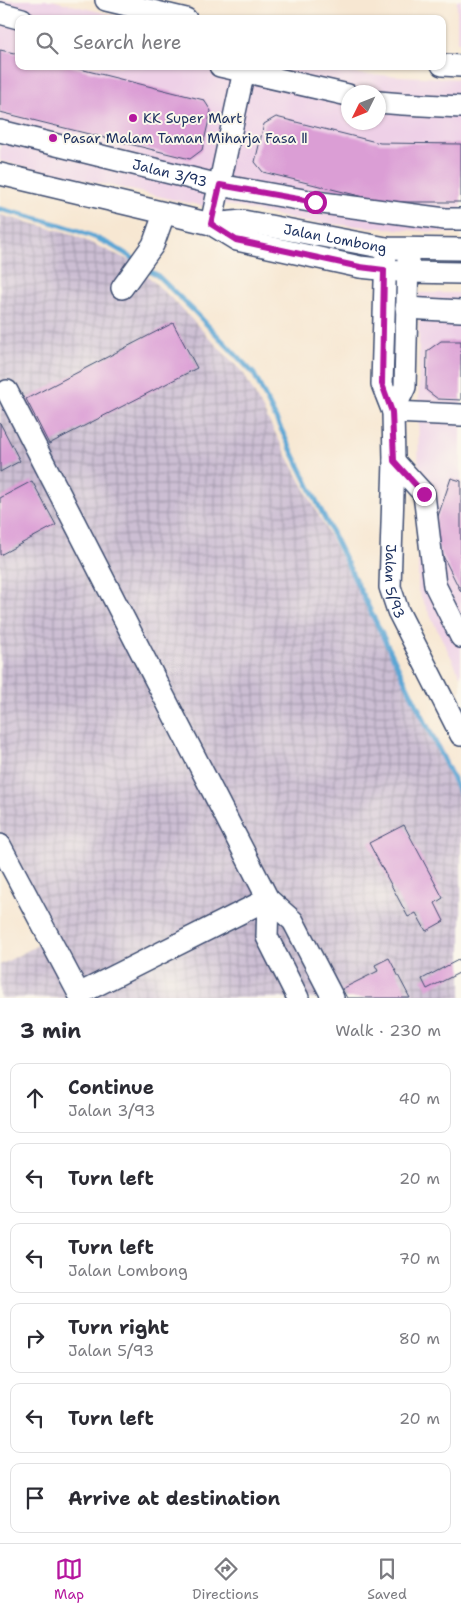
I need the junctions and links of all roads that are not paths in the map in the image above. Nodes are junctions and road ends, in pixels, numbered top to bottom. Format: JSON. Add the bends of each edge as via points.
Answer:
{"nodes":[{"id":1,"x":106,"y":0,"type":"edge"},
{"id":2,"x":0,"y":14,"type":"edge"},
{"id":3,"x":169,"y":15,"type":"edge"},
{"id":4,"x":15,"y":17,"type":"edge"},
{"id":5,"x":446,"y":65,"type":"edge"},
{"id":6,"x":461,"y":66,"type":"edge"},
{"id":7,"x":245,"y":70,"type":"edge"},
{"id":8,"x":249,"y":70,"type":"edge"},
{"id":9,"x":341,"y":93,"type":"edge"},
{"id":10,"x":386,"y":103,"type":"edge"},
{"id":11,"x":461,"y":106,"type":"edge"},
{"id":12,"x":0,"y":131,"type":"edge"},
{"id":13,"x":0,"y":174,"type":"edge"},
{"id":14,"x":220,"y":185,"type":"junction"},
{"id":15,"x":164,"y":214,"type":"junction"},
{"id":16,"x":461,"y":219,"type":"edge"},
{"id":17,"x":211,"y":224,"type":"junction"},
{"id":18,"x":386,"y":248,"type":"junction"},
{"id":19,"x":408,"y":248,"type":"junction"},
{"id":20,"x":461,"y":249,"type":"edge"},
{"id":21,"x":384,"y":270,"type":"junction"},
{"id":22,"x":408,"y":272,"type":"junction"},
{"id":23,"x":461,"y":273,"type":"edge"},
{"id":24,"x":122,"y":288,"type":"dead end"},
{"id":25,"x":406,"y":308,"type":"junction"},
{"id":26,"x":461,"y":311,"type":"edge"},
{"id":27,"x":7,"y":392,"type":"dead end"},
{"id":28,"x":392,"y":412,"type":"junction"},
{"id":29,"x":461,"y":415,"type":"edge"},
{"id":30,"x":394,"y":461,"type":"junction"},
{"id":31,"x":431,"y":547,"type":"junction"},
{"id":32,"x":461,"y":607,"type":"edge"},
{"id":33,"x":461,"y":637,"type":"edge"},
{"id":34,"x":461,"y":736,"type":"edge"},
{"id":35,"x":0,"y":845,"type":"edge"},
{"id":36,"x":268,"y":898,"type":"junction"},
{"id":37,"x":298,"y":998,"type":"edge"},
{"id":38,"x":333,"y":998,"type":"edge"}],
"edges":[{"from":1,"to":3,"type":"street"},
{"from":2,"to":4,"type":"street"},
{"from":5,"to":6,"type":"street"},
{"from":7,"to":14,"type":"street"},
{"from":8,"to":9,"type":"street"},
{"from":10,"to":11,"type":"street"},
{"from":12,"to":14,"type":"street","name":"Jalan 3/93"},
{"from":13,"to":15,"type":"street","name":"Jalan Lombong"},
{"from":14,"to":16,"type":"street","name":"Jalan 3/93","via":[[315,202]]},
{"from":14,"to":17,"type":"street"},
{"from":15,"to":17,"type":"street","name":"Jalan Lombong"},
{"from":15,"to":24,"type":"street","via":[[153,245]]},
{"from":17,"to":18,"type":"street","name":"Jalan Lombong","via":[[243,221]]},
{"from":17,"to":21,"type":"street","name":"Jalan Lombong","via":[[236,240]]},
{"from":18,"to":19,"type":"street","name":"Jalan Lombong"},
{"from":18,"to":21,"type":"street","name":"Jalan 5/93"},
{"from":19,"to":20,"type":"street","name":"Jalan Lombong"},
{"from":19,"to":22,"type":"street","name":"Jalan 5/93"},
{"from":21,"to":22,"type":"street","name":"Jalan Lombong"},
{"from":21,"to":28,"type":"street","name":"Jalan 5/93","via":[[382,384]]},
{"from":22,"to":23,"type":"street","name":"Jalan Lombong"},
{"from":22,"to":25,"type":"street","name":"Jalan 5/93"},
{"from":25,"to":26,"type":"street"},
{"from":25,"to":28,"type":"street","name":"Jalan 5/93","via":[[405,387]]},
{"from":27,"to":36,"type":"street"},
{"from":28,"to":29,"type":"street"},
{"from":28,"to":30,"type":"street","name":"Jalan 5/93"},
{"from":30,"to":31,"type":"street","via":[[424,494]]},
{"from":30,"to":34,"type":"street","name":"Jalan 5/93","via":[[390,588],[398,611]]},
{"from":31,"to":32,"type":"street"},
{"from":31,"to":33,"type":"street","via":[[435,585]]},
{"from":35,"to":36,"type":"street","via":[[79,994]]},
{"from":36,"to":37,"type":"street","via":[[267,937]]},
{"from":36,"to":38,"type":"street","via":[[293,921]]}]}
